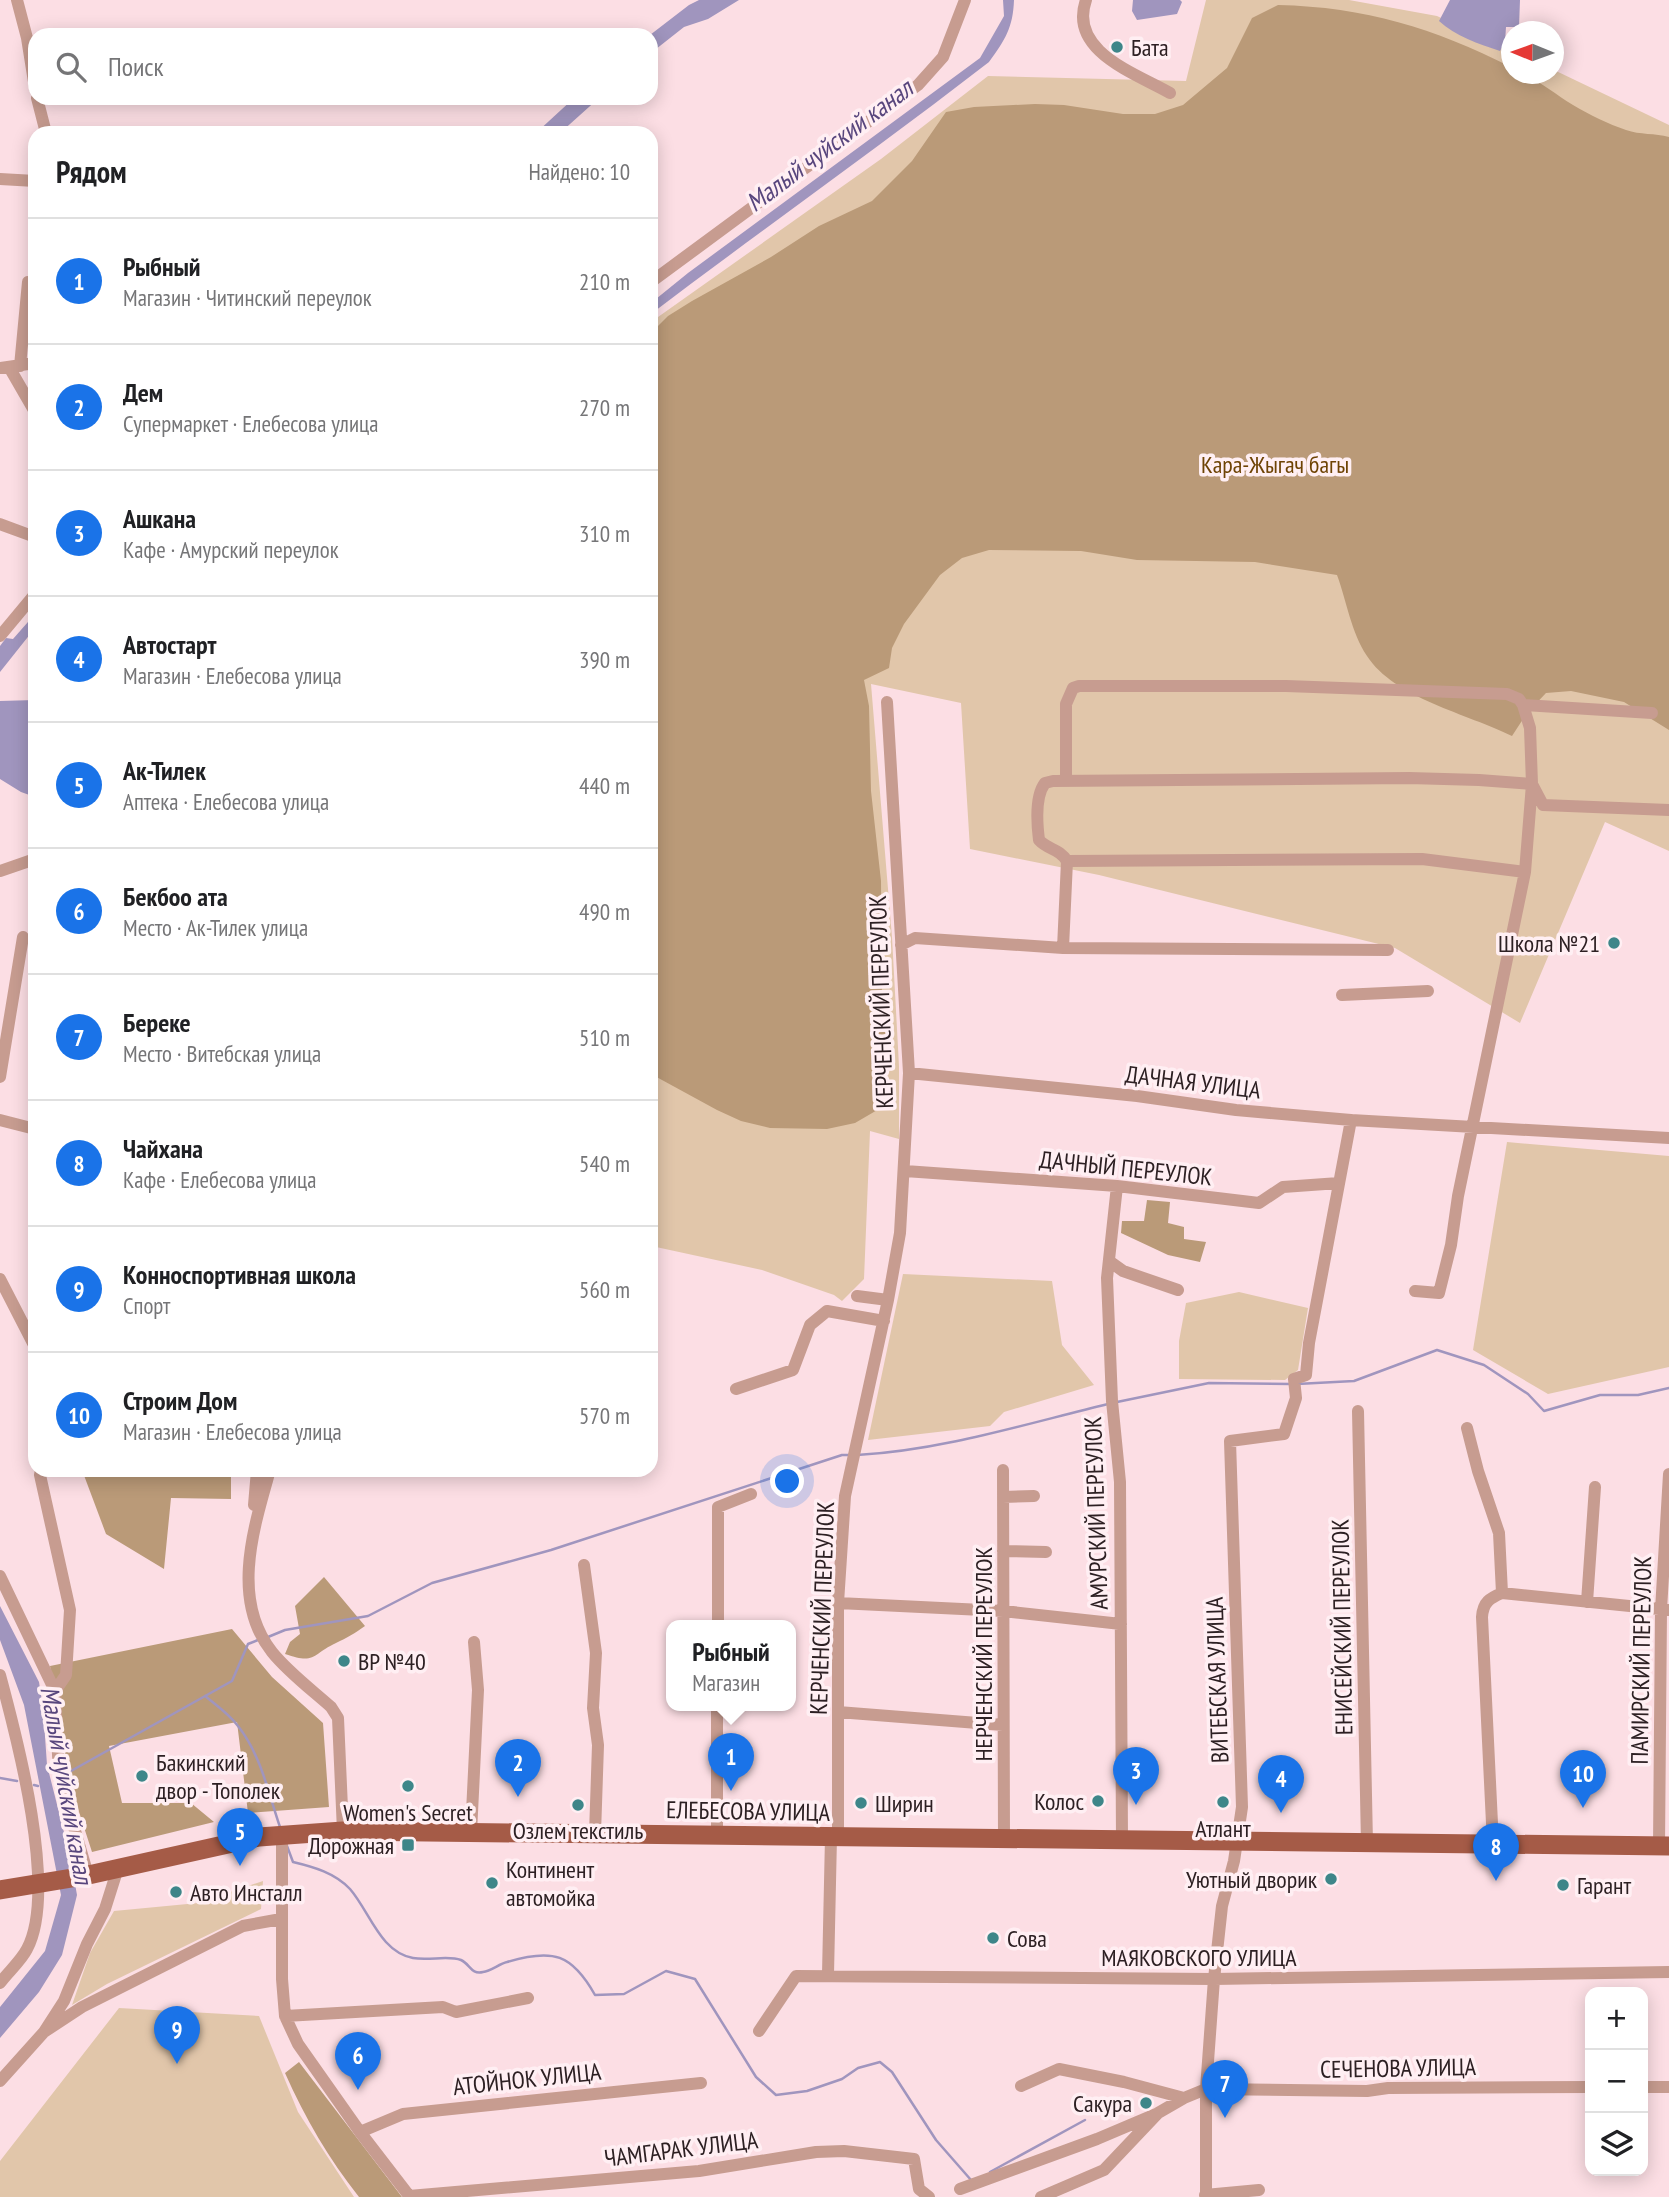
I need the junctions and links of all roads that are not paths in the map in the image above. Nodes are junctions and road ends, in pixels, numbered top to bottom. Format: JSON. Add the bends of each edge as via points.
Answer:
{"nodes":[{"id":1,"x":17,"y":0,"type":"edge"},
{"id":2,"x":965,"y":0,"type":"edge"},
{"id":3,"x":1086,"y":0,"type":"edge"},
{"id":4,"x":28,"y":44,"type":"edge"},
{"id":5,"x":1170,"y":93,"type":"dead end"},
{"id":6,"x":39,"y":105,"type":"edge"},
{"id":7,"x":44,"y":126,"type":"edge"},
{"id":8,"x":0,"y":179,"type":"edge"},
{"id":9,"x":28,"y":181,"type":"edge"},
{"id":10,"x":658,"y":277,"type":"edge"},
{"id":11,"x":28,"y":282,"type":"dead end"},
{"id":12,"x":28,"y":364,"type":"edge"},
{"id":13,"x":10,"y":367,"type":"edge"},
{"id":14,"x":28,"y":399,"type":"edge"},
{"id":15,"x":0,"y":524,"type":"edge"},
{"id":16,"x":28,"y":534,"type":"edge"},
{"id":17,"x":28,"y":602,"type":"edge"},
{"id":18,"x":0,"y":635,"type":"edge"},
{"id":19,"x":887,"y":702,"type":"dead end"},
{"id":20,"x":1523,"y":705,"type":"junction"},
{"id":21,"x":1651,"y":713,"type":"dead end"},
{"id":22,"x":1066,"y":780,"type":"junction"},
{"id":23,"x":1532,"y":784,"type":"junction"},
{"id":24,"x":1669,"y":810,"type":"edge"},
{"id":25,"x":1067,"y":861,"type":"junction"},
{"id":26,"x":28,"y":862,"type":"edge"},
{"id":27,"x":0,"y":872,"type":"edge"},
{"id":28,"x":1525,"y":872,"type":"junction"},
{"id":29,"x":23,"y":937,"type":"dead end"},
{"id":30,"x":901,"y":945,"type":"junction"},
{"id":31,"x":1063,"y":948,"type":"junction"},
{"id":32,"x":1388,"y":950,"type":"dead end"},
{"id":33,"x":1428,"y":992,"type":"dead end"},
{"id":34,"x":1342,"y":995,"type":"dead end"},
{"id":35,"x":909,"y":1073,"type":"junction"},
{"id":36,"x":0,"y":1077,"type":"edge"},
{"id":37,"x":0,"y":1120,"type":"edge"},
{"id":38,"x":1351,"y":1120,"type":"junction"},
{"id":39,"x":28,"y":1127,"type":"edge"},
{"id":40,"x":1472,"y":1128,"type":"junction"},
{"id":41,"x":1669,"y":1138,"type":"edge"},
{"id":42,"x":905,"y":1171,"type":"junction"},
{"id":43,"x":1339,"y":1184,"type":"junction"},
{"id":44,"x":1117,"y":1185,"type":"junction"},
{"id":45,"x":1109,"y":1261,"type":"junction"},
{"id":46,"x":0,"y":1279,"type":"edge"},
{"id":47,"x":1178,"y":1290,"type":"dead end"},
{"id":48,"x":1415,"y":1291,"type":"dead end"},
{"id":49,"x":857,"y":1296,"type":"dead end"},
{"id":50,"x":888,"y":1300,"type":"junction"},
{"id":51,"x":884,"y":1321,"type":"junction"},
{"id":52,"x":28,"y":1333,"type":"edge"},
{"id":53,"x":736,"y":1389,"type":"dead end"},
{"id":54,"x":1358,"y":1411,"type":"dead end"},
{"id":55,"x":1467,"y":1429,"type":"dead end"},
{"id":56,"x":1003,"y":1470,"type":"dead end"},
{"id":57,"x":1669,"y":1474,"type":"edge"},
{"id":58,"x":40,"y":1477,"type":"edge"},
{"id":59,"x":256,"y":1477,"type":"edge"},
{"id":60,"x":268,"y":1477,"type":"edge"},
{"id":61,"x":1595,"y":1487,"type":"dead end"},
{"id":62,"x":751,"y":1494,"type":"dead end"},
{"id":63,"x":1034,"y":1496,"type":"dead end"},
{"id":64,"x":1003,"y":1497,"type":"junction"},
{"id":65,"x":250,"y":1540,"type":"junction"},
{"id":66,"x":1003,"y":1550,"type":"junction"},
{"id":67,"x":1046,"y":1552,"type":"dead end"},
{"id":68,"x":584,"y":1565,"type":"dead end"},
{"id":69,"x":0,"y":1576,"type":"edge"},
{"id":70,"x":1502,"y":1593,"type":"junction"},
{"id":71,"x":1587,"y":1602,"type":"junction"},
{"id":72,"x":838,"y":1603,"type":"junction"},
{"id":73,"x":1665,"y":1610,"type":"edge"},
{"id":74,"x":1003,"y":1611,"type":"junction"},
{"id":75,"x":718,"y":1620,"type":"edge"},
{"id":76,"x":1121,"y":1624,"type":"junction"},
{"id":77,"x":474,"y":1642,"type":"dead end"},
{"id":78,"x":0,"y":1675,"type":"edge"},
{"id":79,"x":55,"y":1691,"type":"junction"},
{"id":80,"x":718,"y":1711,"type":"edge"},
{"id":81,"x":838,"y":1712,"type":"junction"},
{"id":82,"x":1003,"y":1725,"type":"junction"},
{"id":83,"x":343,"y":1831,"type":"junction"},
{"id":84,"x":471,"y":1833,"type":"junction"},
{"id":85,"x":595,"y":1834,"type":"junction"},
{"id":86,"x":282,"y":1835,"type":"junction"},
{"id":87,"x":717,"y":1835,"type":"junction"},
{"id":88,"x":834,"y":1837,"type":"junction"},
{"id":89,"x":1004,"y":1839,"type":"junction"},
{"id":90,"x":1122,"y":1840,"type":"junction"},
{"id":91,"x":1238,"y":1841,"type":"junction"},
{"id":92,"x":1367,"y":1843,"type":"junction"},
{"id":93,"x":1493,"y":1844,"type":"junction"},
{"id":94,"x":1664,"y":1846,"type":"edge"},
{"id":95,"x":118,"y":1868,"type":"junction"},
{"id":96,"x":86,"y":1875,"type":"junction"},
{"id":97,"x":40,"y":1884,"type":"junction"},
{"id":98,"x":0,"y":1890,"type":"edge"},
{"id":99,"x":281,"y":1919,"type":"junction"},
{"id":100,"x":1669,"y":1972,"type":"edge"},
{"id":101,"x":828,"y":1974,"type":"junction"},
{"id":102,"x":1214,"y":1979,"type":"junction"},
{"id":103,"x":0,"y":1983,"type":"edge"},
{"id":104,"x":528,"y":1998,"type":"dead end"},
{"id":105,"x":285,"y":2016,"type":"junction"},
{"id":106,"x":759,"y":2031,"type":"dead end"},
{"id":107,"x":44,"y":2032,"type":"junction"},
{"id":108,"x":0,"y":2081,"type":"edge"},
{"id":109,"x":701,"y":2083,"type":"dead end"},
{"id":110,"x":1021,"y":2086,"type":"dead end"},
{"id":111,"x":1585,"y":2087,"type":"edge"},
{"id":112,"x":1648,"y":2087,"type":"edge"},
{"id":113,"x":1669,"y":2087,"type":"edge"},
{"id":114,"x":1206,"y":2089,"type":"junction"},
{"id":115,"x":1184,"y":2098,"type":"junction"},
{"id":116,"x":1158,"y":2113,"type":"junction"},
{"id":117,"x":360,"y":2132,"type":"junction"},
{"id":118,"x":960,"y":2189,"type":"dead end"},
{"id":119,"x":1259,"y":2190,"type":"dead end"},
{"id":120,"x":1205,"y":2196,"type":"edge"},
{"id":121,"x":410,"y":2197,"type":"edge"},
{"id":122,"x":929,"y":2197,"type":"edge"},
{"id":123,"x":1041,"y":2197,"type":"edge"}],
"edges":[{"from":1,"to":4,"type":"street"},
{"from":2,"to":10,"type":"street","via":[[943,57],[918,85]]},
{"from":3,"to":5,"type":"street","via":[[1083,27],[1090,43]]},
{"from":6,"to":7,"type":"street"},
{"from":8,"to":9,"type":"street"},
{"from":11,"to":13,"type":"street"},
{"from":12,"to":13,"type":"street"},
{"from":13,"to":14,"type":"street"},
{"from":15,"to":16,"type":"street"},
{"from":17,"to":18,"type":"street"},
{"from":19,"to":30,"type":"street","name":"КЕРЧЕНСКИЙ ПЕРЕУЛОК"},
{"from":20,"to":21,"type":"street"},
{"from":20,"to":22,"type":"street","via":[[1507,694],[1286,686],[1079,686],[1073,688],[1066,704]]},
{"from":20,"to":23,"type":"street","via":[[1530,728]]},
{"from":22,"to":23,"type":"street","via":[[1409,778]]},
{"from":22,"to":25,"type":"street","via":[[1044,784],[1038,819],[1040,842],[1061,852]]},
{"from":23,"to":24,"type":"street","via":[[1543,805]]},
{"from":23,"to":28,"type":"street"},
{"from":25,"to":28,"type":"street","via":[[1422,859]]},
{"from":25,"to":31,"type":"street"},
{"from":26,"to":27,"type":"street"},
{"from":28,"to":40,"type":"street"},
{"from":29,"to":36,"type":"street"},
{"from":30,"to":31,"type":"street","via":[[915,938]]},
{"from":30,"to":35,"type":"street","name":"КЕРЧЕНСКИЙ ПЕРЕУЛОК"},
{"from":31,"to":32,"type":"street"},
{"from":33,"to":34,"type":"street"},
{"from":35,"to":38,"type":"street","name":"ДАЧНАЯ УЛИЦА"},
{"from":35,"to":42,"type":"street","name":"КЕРЧЕНСКИЙ ПЕРЕУЛОК"},
{"from":37,"to":39,"type":"street"},
{"from":38,"to":40,"type":"street","name":"ДАЧНАЯ УЛИЦА"},
{"from":38,"to":43,"type":"street"},
{"from":40,"to":41,"type":"street","name":"ДАЧНАЯ УЛИЦА"},
{"from":40,"to":48,"type":"street","via":[[1438,1293]]},
{"from":42,"to":44,"type":"street","name":"ДАЧНЫЙ ПЕРЕУЛОК"},
{"from":42,"to":50,"type":"street","name":"КЕРЧЕНСКИЙ ПЕРЕУЛОК"},
{"from":43,"to":44,"type":"street","name":"ДАЧНЫЙ ПЕРЕУЛОК","via":[[1283,1187],[1259,1203]]},
{"from":43,"to":91,"type":"street","name":"ВИТЕБСКАЯ УЛИЦА","via":[[1306,1376],[1294,1379],[1296,1398],[1284,1434],[1230,1441],[1242,1807]]},
{"from":44,"to":45,"type":"street","name":"АМУРСКИЙ ПЕРЕУЛОК"},
{"from":45,"to":47,"type":"street","via":[[1123,1271]]},
{"from":45,"to":76,"type":"street","name":"АМУРСКИЙ ПЕРЕУЛОК","via":[[1109,1341],[1120,1482]]},
{"from":46,"to":52,"type":"street"},
{"from":49,"to":50,"type":"street"},
{"from":50,"to":51,"type":"street","name":"КЕРЧЕНСКИЙ ПЕРЕУЛОК"},
{"from":51,"to":53,"type":"street","via":[[827,1311],[810,1325],[793,1370]]},
{"from":51,"to":72,"type":"street","name":"КЕРЧЕНСКИЙ ПЕРЕУЛОК","via":[[845,1496]]},
{"from":54,"to":92,"type":"street","name":"ЕНИСЕЙСКИЙ ПЕРЕУЛОК"},
{"from":55,"to":70,"type":"street","via":[[1499,1533]]},
{"from":56,"to":64,"type":"street","name":"НЕРЧЕНСКИЙ ПЕРЕУЛОК"},
{"from":57,"to":73,"type":"street","name":"ПАМИРСКИЙ ПЕРЕУЛОК"},
{"from":58,"to":79,"type":"street","via":[[70,1609],[66,1675]]},
{"from":59,"to":65,"type":"street"},
{"from":60,"to":65,"type":"street"},
{"from":61,"to":71,"type":"street"},
{"from":62,"to":75,"type":"street","via":[[718,1507]]},
{"from":63,"to":64,"type":"street"},
{"from":64,"to":66,"type":"street","name":"НЕРЧЕНСКИЙ ПЕРЕУЛОК"},
{"from":65,"to":83,"type":"street","via":[[249,1596],[257,1625],[271,1651],[338,1717]]},
{"from":66,"to":67,"type":"street"},
{"from":66,"to":74,"type":"street","name":"НЕРЧЕНСКИЙ ПЕРЕУЛОК"},
{"from":68,"to":85,"type":"street","via":[[596,1653]]},
{"from":69,"to":79,"type":"street"},
{"from":70,"to":71,"type":"street"},
{"from":70,"to":93,"type":"street","via":[[1489,1599],[1482,1616]]},
{"from":71,"to":73,"type":"street"},
{"from":72,"to":74,"type":"street"},
{"from":72,"to":81,"type":"street","name":"КЕРЧЕНСКИЙ ПЕРЕУЛОК"},
{"from":73,"to":94,"type":"street","name":"ПАМИРСКИЙ ПЕРЕУЛОК"},
{"from":74,"to":76,"type":"street"},
{"from":74,"to":82,"type":"street","name":"НЕРЧЕНСКИЙ ПЕРЕУЛОК"},
{"from":76,"to":90,"type":"street","name":"АМУРСКИЙ ПЕРЕУЛОК"},
{"from":77,"to":84,"type":"street","via":[[478,1690]]},
{"from":78,"to":97,"type":"street","via":[[21,1751]]},
{"from":79,"to":96,"type":"street","via":[[59,1776]]},
{"from":80,"to":87,"type":"street"},
{"from":81,"to":82,"type":"street"},
{"from":81,"to":88,"type":"street","name":"КЕРЧЕНСКИЙ ПЕРЕУЛОК"},
{"from":82,"to":89,"type":"street","name":"НЕРЧЕНСКИЙ ПЕРЕУЛОК"},
{"from":83,"to":84,"type":"main road","name":"ЕЛЕБЕСОВА УЛИЦА"},
{"from":83,"to":86,"type":"main road","name":"ЕЛЕБЕСОВА УЛИЦА"},
{"from":84,"to":85,"type":"main road","name":"ЕЛЕБЕСОВА УЛИЦА"},
{"from":85,"to":87,"type":"main road","name":"ЕЛЕБЕСОВА УЛИЦА"},
{"from":86,"to":95,"type":"main road","name":"ЕЛЕБЕСОВА УЛИЦА"},
{"from":86,"to":99,"type":"street"},
{"from":87,"to":88,"type":"main road","name":"ЕЛЕБЕСОВА УЛИЦА"},
{"from":88,"to":89,"type":"main road","name":"ЕЛЕБЕСОВА УЛИЦА"},
{"from":88,"to":101,"type":"street","name":"КЕРЧЕНСКИЙ ПЕРЕУЛОК"},
{"from":89,"to":90,"type":"main road","name":"ЕЛЕБЕСОВА УЛИЦА"},
{"from":90,"to":91,"type":"main road","name":"ЕЛЕБЕСОВА УЛИЦА"},
{"from":91,"to":92,"type":"main road","name":"ЕЛЕБЕСОВА УЛИЦА"},
{"from":91,"to":102,"type":"street","name":"ВИТЕБСКАЯ УЛИЦА","via":[[1222,1906]]},
{"from":92,"to":93,"type":"main road","name":"ЕЛЕБЕСОВА УЛИЦА"},
{"from":93,"to":94,"type":"main road","name":"ЕЛЕБЕСОВА УЛИЦА"},
{"from":95,"to":96,"type":"main road","name":"ЕЛЕБЕСОВА УЛИЦА"},
{"from":95,"to":107,"type":"street","via":[[64,2001]]},
{"from":96,"to":97,"type":"main road","name":"ЕЛЕБЕСОВА УЛИЦА"},
{"from":97,"to":98,"type":"main road","name":"ЕЛЕБЕСОВА УЛИЦА"},
{"from":97,"to":103,"type":"street","via":[[27,1949]]},
{"from":99,"to":105,"type":"street"},
{"from":99,"to":107,"type":"street","via":[[243,1926],[82,2007]]},
{"from":100,"to":102,"type":"street","name":"МАЯКОВСКОГО УЛИЦА"},
{"from":101,"to":102,"type":"street","name":"МАЯКОВСКОГО УЛИЦА"},
{"from":101,"to":106,"type":"street","name":"МАЯКОВСКОГО УЛИЦА","via":[[796,1976]]},
{"from":102,"to":114,"type":"street","name":"ВИТЕБСКАЯ УЛИЦА"},
{"from":104,"to":105,"type":"street","via":[[456,2012],[433,2007]]},
{"from":105,"to":117,"type":"street","via":[[298,2044]]},
{"from":107,"to":108,"type":"street"},
{"from":109,"to":117,"type":"street","name":"АТОЙНОК УЛИЦА","via":[[403,2114]]},
{"from":110,"to":115,"type":"street","via":[[1059,2069]]},
{"from":111,"to":114,"type":"street","name":"СЕЧЕНОВА УЛИЦА"},
{"from":112,"to":113,"type":"street"},
{"from":114,"to":115,"type":"street"},
{"from":114,"to":120,"type":"street","name":"ВИТЕБСКАЯ УЛИЦА"},
{"from":115,"to":116,"type":"street"},
{"from":116,"to":118,"type":"street"},
{"from":116,"to":123,"type":"street","via":[[1104,2170]]},
{"from":117,"to":121,"type":"street"},
{"from":119,"to":120,"type":"street"},
{"from":121,"to":122,"type":"street","name":"ЧАМГАРАК УЛИЦА","via":[[699,2171],[844,2151],[914,2159],[919,2189]]}]}
